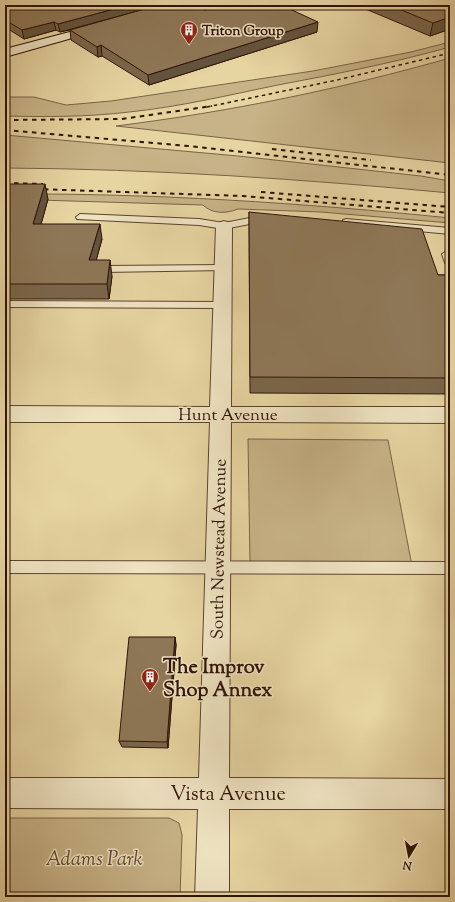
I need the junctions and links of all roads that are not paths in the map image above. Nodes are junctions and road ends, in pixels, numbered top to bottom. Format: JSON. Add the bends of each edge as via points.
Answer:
{"nodes":[{"id":1,"x":112,"y":23,"type":"edge"},
{"id":2,"x":5,"y":53,"type":"edge"},
{"id":3,"x":80,"y":216,"type":"dead end"},
{"id":4,"x":274,"y":218,"type":"edge"},
{"id":5,"x":338,"y":222,"type":"edge"},
{"id":6,"x":224,"y":226,"type":"junction"},
{"id":7,"x":450,"y":231,"type":"edge"},
{"id":8,"x":104,"y":268,"type":"edge"},
{"id":9,"x":223,"y":268,"type":"junction"},
{"id":10,"x":5,"y":304,"type":"edge"},
{"id":11,"x":223,"y":305,"type":"junction"},
{"id":12,"x":5,"y":414,"type":"edge"},
{"id":13,"x":221,"y":414,"type":"junction"},
{"id":14,"x":450,"y":415,"type":"edge"},
{"id":15,"x":217,"y":567,"type":"junction"},
{"id":16,"x":5,"y":568,"type":"edge"},
{"id":17,"x":450,"y":568,"type":"edge"},
{"id":18,"x":5,"y":792,"type":"edge"},
{"id":19,"x":213,"y":793,"type":"junction"},
{"id":20,"x":450,"y":794,"type":"edge"},
{"id":21,"x":212,"y":897,"type":"edge"}],
"edges":[{"from":1,"to":2,"type":"street"},
{"from":3,"to":6,"type":"lane","via":[[199,222]]},
{"from":4,"to":6,"type":"lane"},
{"from":5,"to":7,"type":"lane"},
{"from":6,"to":9,"type":"street","name":"South Newstead Avenue"},
{"from":8,"to":9,"type":"lane"},
{"from":9,"to":11,"type":"street","name":"South Newstead Avenue"},
{"from":10,"to":11,"type":"lane"},
{"from":11,"to":13,"type":"street","name":"South Newstead Avenue"},
{"from":12,"to":13,"type":"street","name":"Hunt Avenue"},
{"from":13,"to":14,"type":"street","name":"Hunt Avenue"},
{"from":13,"to":15,"type":"street","name":"South Newstead Avenue"},
{"from":15,"to":16,"type":"lane"},
{"from":15,"to":17,"type":"lane"},
{"from":15,"to":19,"type":"street","name":"South Newstead Avenue"},
{"from":18,"to":19,"type":"street","name":"Vista Avenue"},
{"from":19,"to":20,"type":"street","name":"Vista Avenue"},
{"from":19,"to":21,"type":"street","name":"South Newstead Avenue"}]}
